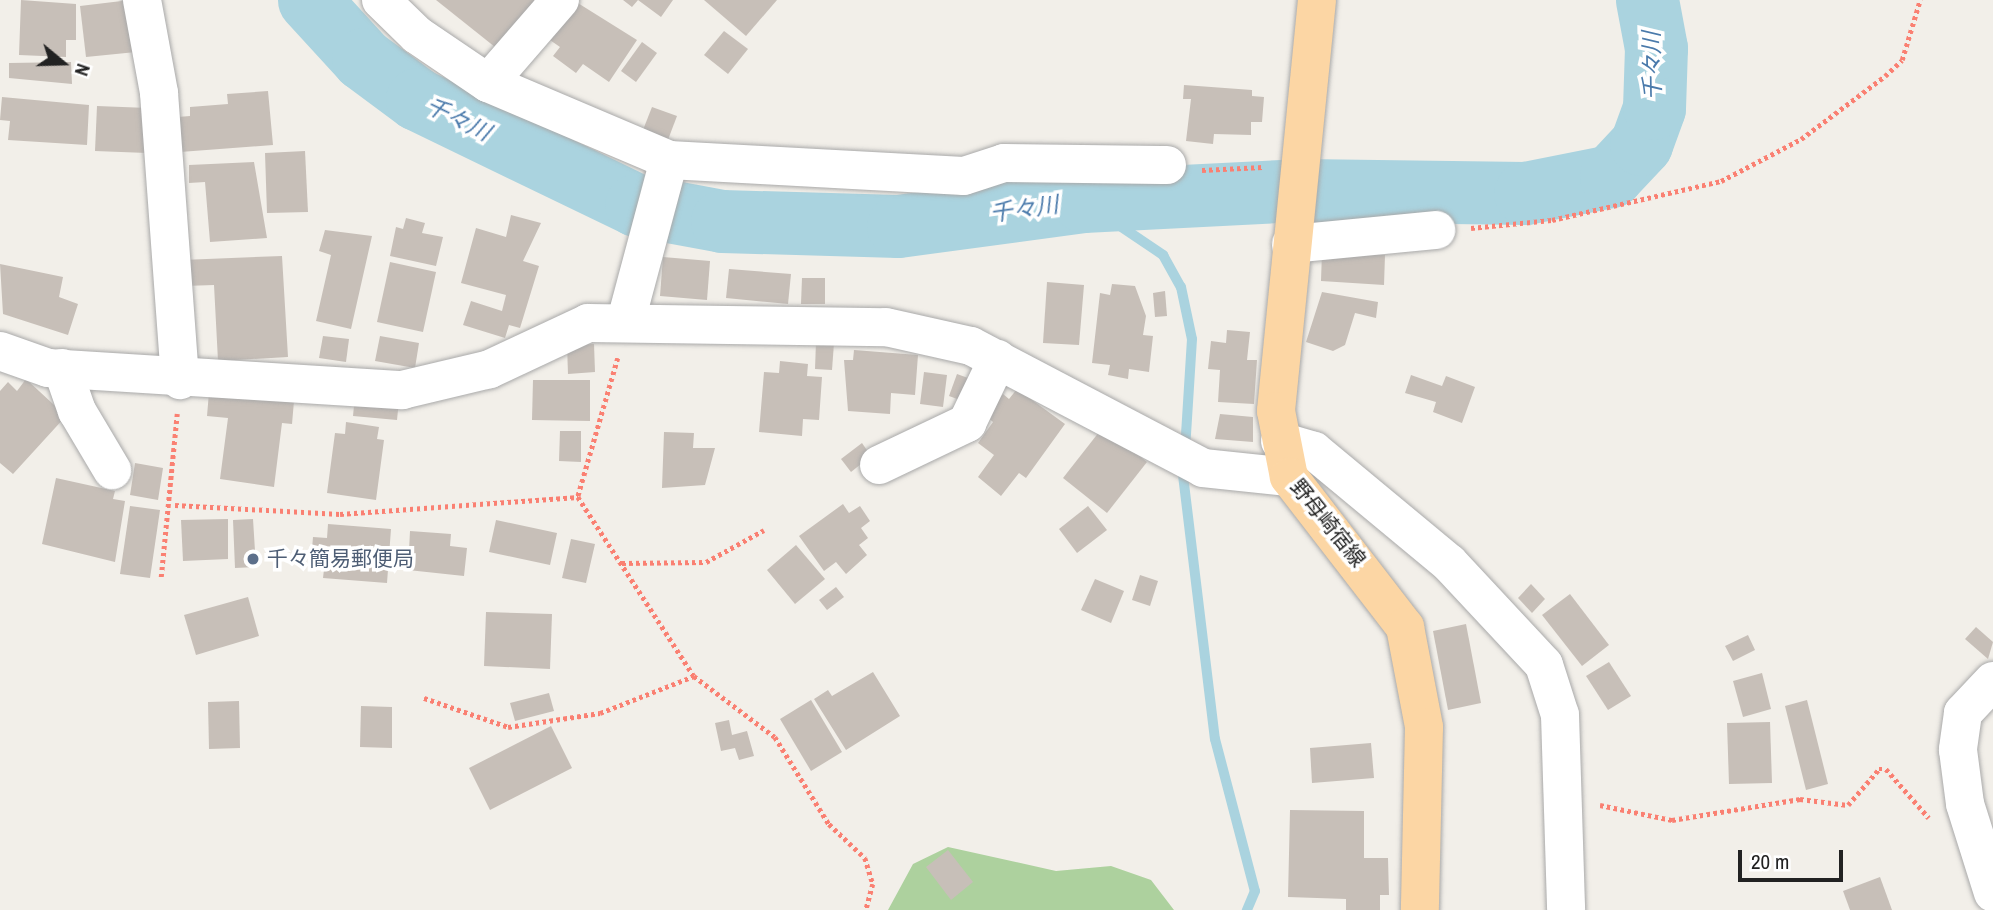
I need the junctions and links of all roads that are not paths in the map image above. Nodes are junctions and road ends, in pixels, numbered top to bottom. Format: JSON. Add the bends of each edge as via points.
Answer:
{"nodes":[{"id":1,"x":142,"y":0,"type":"edge"},
{"id":2,"x":381,"y":0,"type":"edge"},
{"id":3,"x":560,"y":0,"type":"edge"},
{"id":4,"x":1317,"y":0,"type":"edge"},
{"id":5,"x":488,"y":83,"type":"junction"},
{"id":6,"x":1167,"y":165,"type":"road end"},
{"id":7,"x":666,"y":167,"type":"junction"},
{"id":8,"x":1436,"y":230,"type":"road end"},
{"id":9,"x":1291,"y":242,"type":"junction"},
{"id":10,"x":626,"y":321,"type":"junction"},
{"id":11,"x":0,"y":351,"type":"edge"},
{"id":12,"x":998,"y":359,"type":"junction"},
{"id":13,"x":62,"y":368,"type":"junction"},
{"id":14,"x":180,"y":380,"type":"junction"},
{"id":15,"x":1285,"y":459,"type":"junction"},
{"id":16,"x":879,"y":465,"type":"dead end"},
{"id":17,"x":112,"y":470,"type":"dead end"},
{"id":18,"x":1993,"y":681,"type":"edge"},
{"id":19,"x":1993,"y":893,"type":"edge"},
{"id":20,"x":1420,"y":910,"type":"edge"},
{"id":21,"x":1566,"y":910,"type":"edge"}],
"edges":[{"from":1,"to":14,"type":"street","via":[[159,93]]},
{"from":2,"to":5,"type":"street","via":[[416,35]]},
{"from":3,"to":5,"type":"street"},
{"from":4,"to":9,"type":"main road"},
{"from":5,"to":7,"type":"street"},
{"from":6,"to":7,"type":"street","via":[[1004,163],[964,176]]},
{"from":7,"to":10,"type":"street"},
{"from":8,"to":9,"type":"street"},
{"from":9,"to":15,"type":"main road","via":[[1276,411]]},
{"from":10,"to":12,"type":"street","via":[[886,327],[971,346]]},
{"from":10,"to":14,"type":"street","via":[[588,323],[490,369],[402,390],[292,379]]},
{"from":11,"to":13,"type":"street"},
{"from":12,"to":15,"type":"street","via":[[1203,468]]},
{"from":12,"to":16,"type":"street","via":[[967,423]]},
{"from":13,"to":14,"type":"street"},
{"from":13,"to":17,"type":"street","via":[[77,411]]},
{"from":15,"to":20,"type":"main road","name":"野母崎宿線","via":[[1405,627],[1424,727]]},
{"from":15,"to":21,"type":"street","via":[[1314,451],[1449,563],[1533,649],[1560,715]]},
{"from":18,"to":19,"type":"street","via":[[1963,713],[1958,750],[1965,804]]}]}
